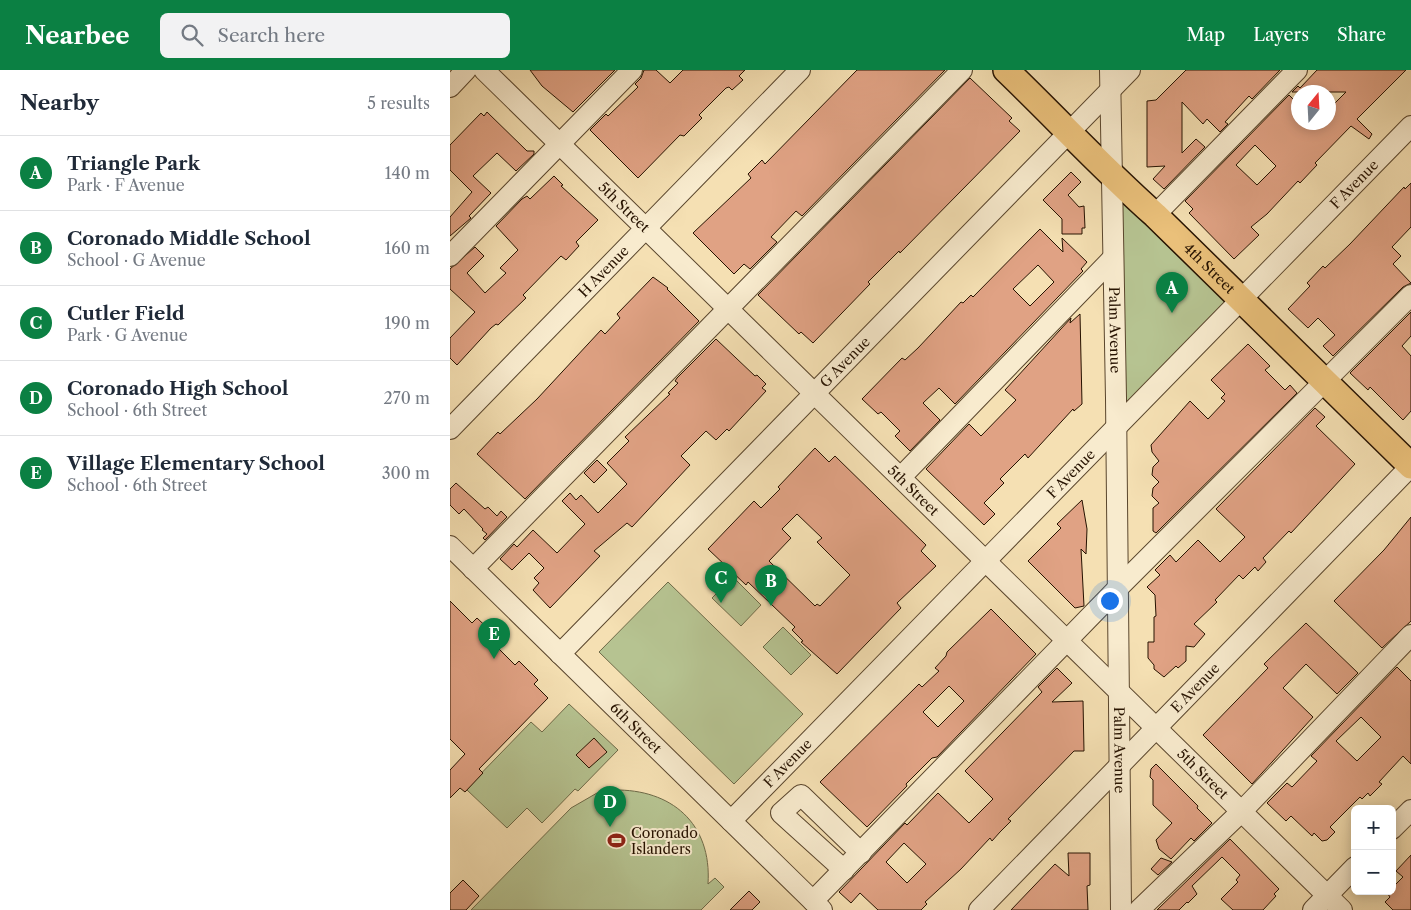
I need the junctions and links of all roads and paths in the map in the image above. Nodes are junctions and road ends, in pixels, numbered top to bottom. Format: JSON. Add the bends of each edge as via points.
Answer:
{"nodes":[{"id":1,"x":466,"y":70,"type":"edge"},
{"id":2,"x":484,"y":70,"type":"edge"},
{"id":3,"x":632,"y":70,"type":"edge"},
{"id":4,"x":800,"y":70,"type":"edge"},
{"id":5,"x":962,"y":70,"type":"edge"},
{"id":6,"x":1006,"y":70,"type":"edge"},
{"id":7,"x":1110,"y":70,"type":"edge"},
{"id":8,"x":1130,"y":70,"type":"edge"},
{"id":9,"x":1297,"y":70,"type":"edge"},
{"id":10,"x":450,"y":87,"type":"edge"},
{"id":11,"x":1110,"y":90,"type":"junction"},
{"id":12,"x":1411,"y":126,"type":"edge"},
{"id":13,"x":1070,"y":132,"type":"junction"},
{"id":14,"x":560,"y":144,"type":"junction"},
{"id":15,"x":1112,"y":178,"type":"junction"},
{"id":16,"x":1155,"y":215,"type":"junction"},
{"id":17,"x":646,"y":228,"type":"junction"},
{"id":18,"x":450,"y":256,"type":"edge"},
{"id":19,"x":1113,"y":258,"type":"junction"},
{"id":20,"x":1411,"y":296,"type":"edge"},
{"id":21,"x":1241,"y":300,"type":"junction"},
{"id":22,"x":728,"y":309,"type":"junction"},
{"id":23,"x":1326,"y":382,"type":"junction"},
{"id":24,"x":814,"y":393,"type":"junction"},
{"id":25,"x":1116,"y":427,"type":"junction"},
{"id":26,"x":450,"y":429,"type":"edge"},
{"id":27,"x":1411,"y":466,"type":"edge"},
{"id":28,"x":901,"y":478,"type":"junction"},
{"id":29,"x":450,"y":546,"type":"edge"},
{"id":30,"x":986,"y":561,"type":"junction"},
{"id":31,"x":474,"y":569,"type":"junction"},
{"id":32,"x":1117,"y":589,"type":"junction"},
{"id":33,"x":1411,"y":635,"type":"edge"},
{"id":34,"x":1068,"y":641,"type":"junction"},
{"id":35,"x":560,"y":654,"type":"junction"},
{"id":36,"x":1118,"y":691,"type":"junction"},
{"id":37,"x":1156,"y":728,"type":"junction"},
{"id":38,"x":1120,"y":765,"type":"junction"},
{"id":39,"x":1411,"y":810,"type":"edge"},
{"id":40,"x":1242,"y":811,"type":"junction"},
{"id":41,"x":731,"y":821,"type":"junction"},
{"id":42,"x":1396,"y":825,"type":"edge"},
{"id":43,"x":861,"y":852,"type":"junction"},
{"id":44,"x":844,"y":870,"type":"junction"},
{"id":45,"x":1351,"y":871,"type":"edge"},
{"id":46,"x":1327,"y":895,"type":"junction"},
{"id":47,"x":818,"y":906,"type":"edge"},
{"id":48,"x":978,"y":910,"type":"edge"},
{"id":49,"x":1121,"y":910,"type":"edge"},
{"id":50,"x":1139,"y":910,"type":"edge"},
{"id":51,"x":1313,"y":910,"type":"edge"},
{"id":52,"x":1342,"y":910,"type":"edge"}],
"edges":[{"from":1,"to":10,"type":"street"},
{"from":2,"to":14,"type":"street","name":"5th Street"},
{"from":3,"to":14,"type":"street"},
{"from":4,"to":17,"type":"street","name":"H Avenue"},
{"from":5,"to":22,"type":"street"},
{"from":6,"to":13,"type":"main road","name":"4th Street"},
{"from":7,"to":11,"type":"street","name":"Palm Avenue"},
{"from":8,"to":11,"type":"street","name":"G Avenue"},
{"from":9,"to":16,"type":"street"},
{"from":11,"to":13,"type":"street","name":"G Avenue"},
{"from":11,"to":15,"type":"street","name":"Palm Avenue"},
{"from":12,"to":21,"type":"street","name":"F Avenue"},
{"from":13,"to":15,"type":"main road","name":"4th Street"},
{"from":13,"to":24,"type":"street","name":"G Avenue"},
{"from":14,"to":17,"type":"street","name":"5th Street"},
{"from":14,"to":18,"type":"street"},
{"from":15,"to":16,"type":"main road","name":"4th Street"},
{"from":15,"to":19,"type":"street","name":"Palm Avenue"},
{"from":16,"to":21,"type":"main road","name":"4th Street"},
{"from":17,"to":22,"type":"street","name":"5th Street"},
{"from":17,"to":26,"type":"street","name":"H Avenue"},
{"from":19,"to":25,"type":"street","name":"Palm Avenue"},
{"from":19,"to":28,"type":"street"},
{"from":20,"to":23,"type":"street"},
{"from":21,"to":23,"type":"main road","name":"4th Street"},
{"from":21,"to":25,"type":"street","name":"F Avenue"},
{"from":22,"to":24,"type":"street","name":"5th Street"},
{"from":22,"to":31,"type":"street"},
{"from":23,"to":27,"type":"main road","name":"4th Street"},
{"from":23,"to":32,"type":"street"},
{"from":24,"to":28,"type":"street","name":"5th Street"},
{"from":24,"to":35,"type":"street","name":"G Avenue"},
{"from":25,"to":30,"type":"street","name":"F Avenue"},
{"from":25,"to":32,"type":"street","name":"Palm Avenue"},
{"from":27,"to":37,"type":"street","name":"E Avenue"},
{"from":28,"to":30,"type":"street","name":"5th Street"},
{"from":29,"to":31,"type":"street","name":"6th Street"},
{"from":30,"to":34,"type":"street","name":"5th Street"},
{"from":30,"to":41,"type":"street","name":"F Avenue"},
{"from":31,"to":35,"type":"street","name":"6th Street"},
{"from":32,"to":34,"type":"street"},
{"from":32,"to":36,"type":"street","name":"Palm Avenue"},
{"from":33,"to":40,"type":"street"},
{"from":34,"to":36,"type":"street","name":"5th Street"},
{"from":34,"to":43,"type":"street"},
{"from":35,"to":41,"type":"street","name":"6th Street"},
{"from":36,"to":37,"type":"street","name":"5th Street"},
{"from":36,"to":38,"type":"street","name":"Palm Avenue"},
{"from":37,"to":38,"type":"street","name":"E Avenue"},
{"from":37,"to":40,"type":"street","name":"5th Street"},
{"from":38,"to":48,"type":"street","name":"E Avenue"},
{"from":38,"to":49,"type":"street","name":"Palm Avenue"},
{"from":39,"to":42,"type":"street"},
{"from":40,"to":46,"type":"street","name":"5th Street"},
{"from":40,"to":50,"type":"street"},
{"from":41,"to":47,"type":"street","name":"6th Street"},
{"from":43,"to":44,"type":"street"},
{"from":43,"to":44,"type":"street","via":[[801,795],[782,813]]},
{"from":44,"to":47,"type":"street"},
{"from":45,"to":46,"type":"street"},
{"from":46,"to":51,"type":"street"},
{"from":46,"to":52,"type":"street","name":"5th Street"}]}
